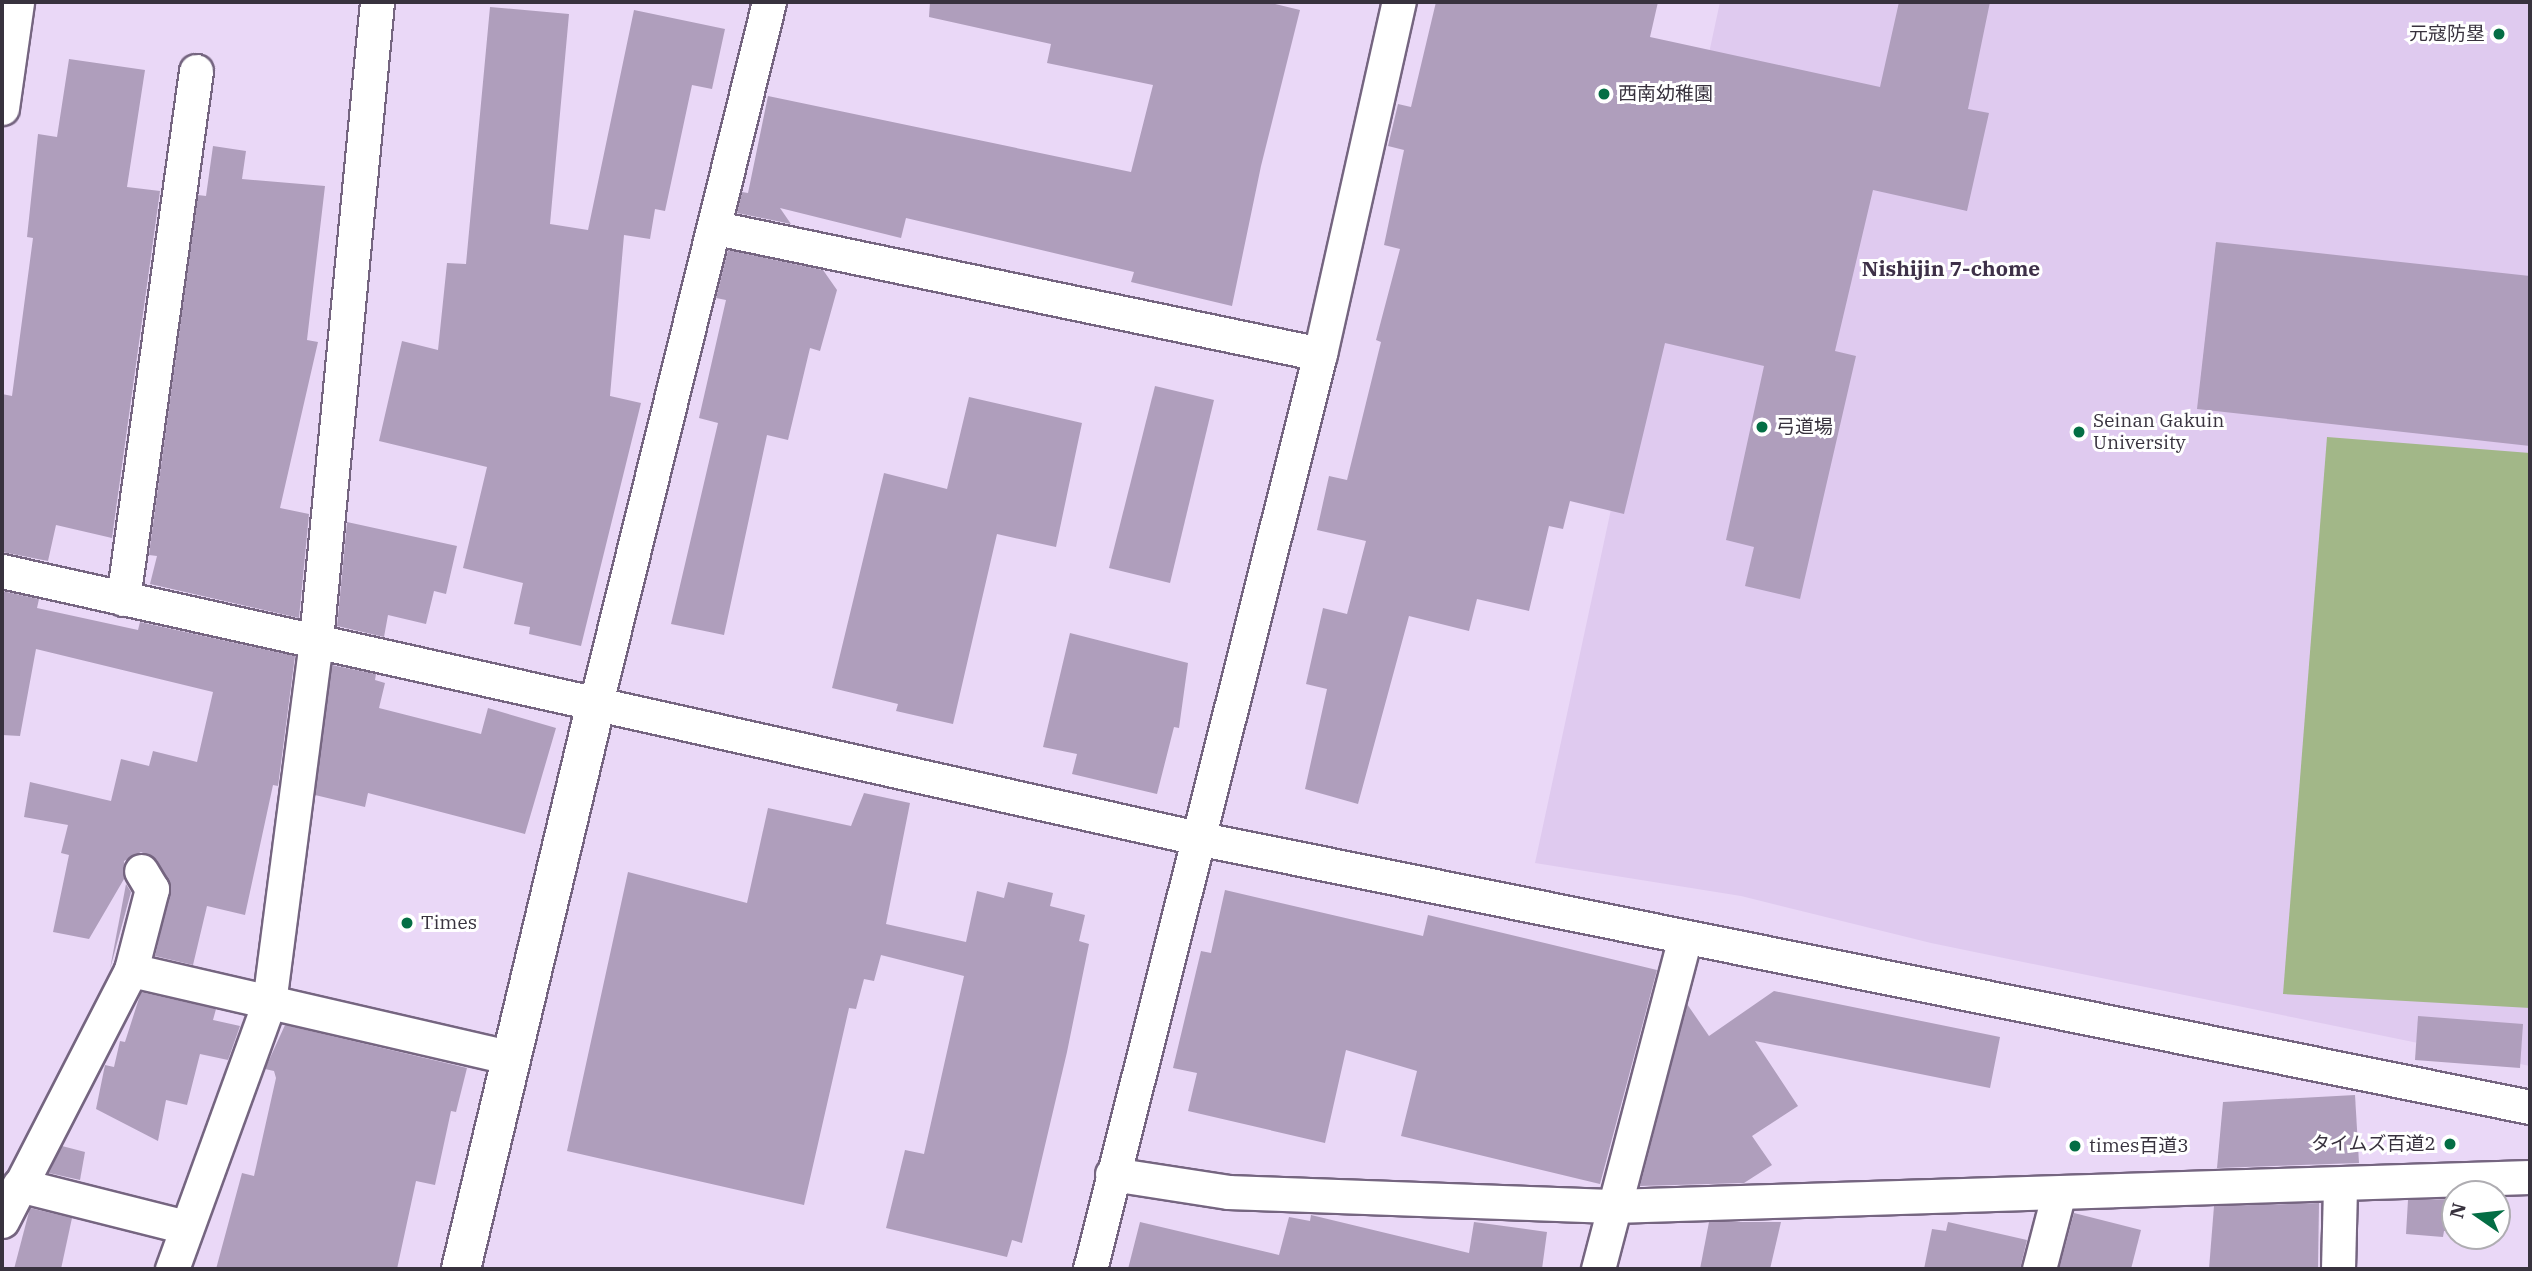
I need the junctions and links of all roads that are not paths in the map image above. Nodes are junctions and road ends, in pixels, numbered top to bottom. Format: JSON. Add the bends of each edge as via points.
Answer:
{"nodes":[{"id":1,"x":17,"y":2,"type":"edge"},
{"id":2,"x":377,"y":2,"type":"edge"},
{"id":3,"x":769,"y":2,"type":"edge"},
{"id":4,"x":1399,"y":2,"type":"edge"},
{"id":5,"x":196,"y":71,"type":"dead end"},
{"id":6,"x":2,"y":108,"type":"edge"},
{"id":7,"x":716,"y":228,"type":"junction"},
{"id":8,"x":1320,"y":354,"type":"junction"},
{"id":9,"x":2,"y":571,"type":"edge"},
{"id":10,"x":124,"y":599,"type":"junction"},
{"id":11,"x":316,"y":640,"type":"junction"},
{"id":12,"x":596,"y":703,"type":"junction"},
{"id":13,"x":1197,"y":838,"type":"junction"},
{"id":14,"x":141,"y":871,"type":"dead end"},
{"id":15,"x":1685,"y":939,"type":"junction"},
{"id":16,"x":131,"y":970,"type":"junction"},
{"id":17,"x":269,"y":1003,"type":"junction"},
{"id":18,"x":511,"y":1058,"type":"junction"},
{"id":19,"x":2530,"y":1107,"type":"edge"},
{"id":20,"x":1112,"y":1174,"type":"junction"},
{"id":21,"x":2530,"y":1177,"type":"edge"},
{"id":22,"x":19,"y":1185,"type":"junction"},
{"id":23,"x":2340,"y":1185,"type":"junction"},
{"id":24,"x":2058,"y":1196,"type":"junction"},
{"id":25,"x":1613,"y":1206,"type":"junction"},
{"id":26,"x":2,"y":1221,"type":"edge"},
{"id":27,"x":186,"y":1227,"type":"junction"},
{"id":28,"x":172,"y":1269,"type":"edge"},
{"id":29,"x":461,"y":1269,"type":"edge"},
{"id":30,"x":1090,"y":1269,"type":"edge"},
{"id":31,"x":1598,"y":1269,"type":"edge"},
{"id":32,"x":2039,"y":1269,"type":"edge"},
{"id":33,"x":2338,"y":1269,"type":"edge"}],
"edges":[{"from":1,"to":6,"type":"street"},
{"from":2,"to":11,"type":"street"},
{"from":3,"to":7,"type":"street"},
{"from":4,"to":8,"type":"street"},
{"from":5,"to":10,"type":"street"},
{"from":7,"to":8,"type":"street"},
{"from":7,"to":12,"type":"street"},
{"from":8,"to":13,"type":"street"},
{"from":9,"to":10,"type":"street"},
{"from":10,"to":11,"type":"street"},
{"from":11,"to":12,"type":"street"},
{"from":11,"to":17,"type":"street"},
{"from":12,"to":13,"type":"street"},
{"from":12,"to":18,"type":"street"},
{"from":13,"to":15,"type":"street"},
{"from":13,"to":20,"type":"street"},
{"from":14,"to":16,"type":"street","via":[[152,889]]},
{"from":15,"to":19,"type":"street"},
{"from":15,"to":25,"type":"street"},
{"from":16,"to":17,"type":"street"},
{"from":16,"to":22,"type":"street"},
{"from":17,"to":18,"type":"street"},
{"from":17,"to":27,"type":"street"},
{"from":18,"to":29,"type":"street"},
{"from":20,"to":25,"type":"street","via":[[1228,1192]]},
{"from":20,"to":30,"type":"street"},
{"from":21,"to":23,"type":"street"},
{"from":22,"to":26,"type":"street"},
{"from":22,"to":27,"type":"street"},
{"from":23,"to":24,"type":"street"},
{"from":23,"to":33,"type":"street"},
{"from":24,"to":25,"type":"street"},
{"from":24,"to":32,"type":"street"},
{"from":25,"to":31,"type":"street"},
{"from":27,"to":28,"type":"street"}]}
